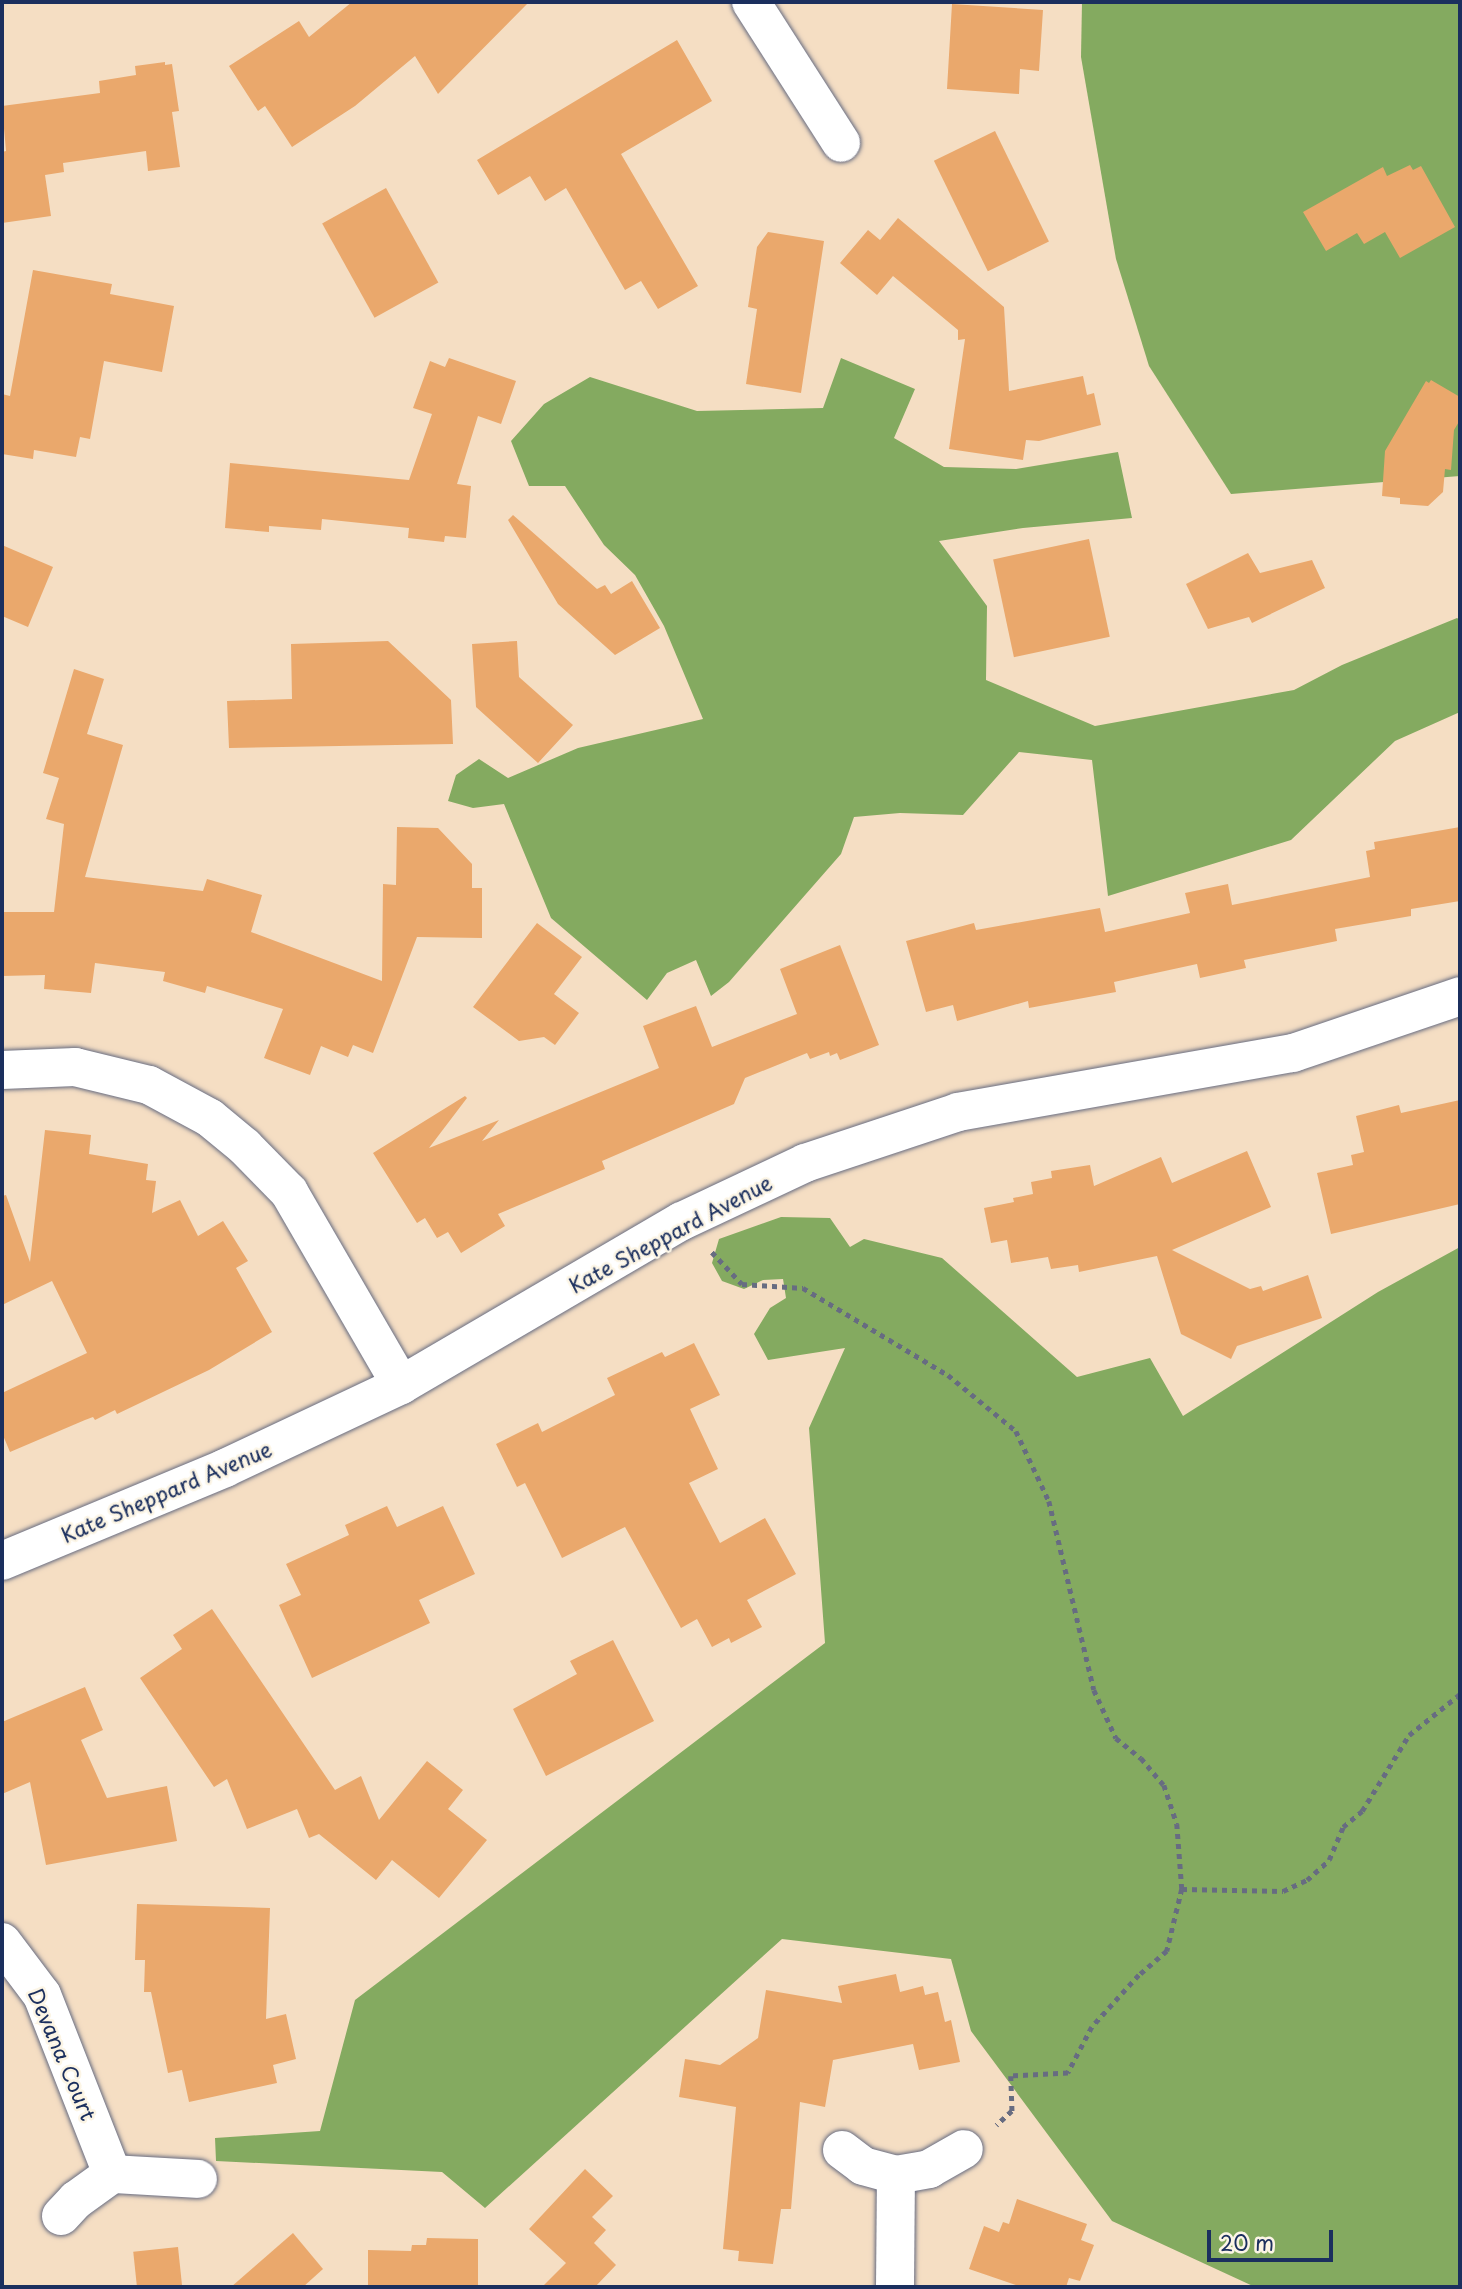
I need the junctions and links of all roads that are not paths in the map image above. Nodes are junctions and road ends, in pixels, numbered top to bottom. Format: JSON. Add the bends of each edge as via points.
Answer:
{"nodes":[{"id":1,"x":751,"y":2,"type":"edge"},
{"id":2,"x":841,"y":143,"type":"dead end"},
{"id":3,"x":1460,"y":996,"type":"edge"},
{"id":4,"x":2,"y":1070,"type":"edge"},
{"id":5,"x":401,"y":1385,"type":"junction"},
{"id":6,"x":2,"y":1561,"type":"edge"},
{"id":7,"x":2,"y":1942,"type":"edge"},
{"id":8,"x":964,"y":2149,"type":"dead end"},
{"id":9,"x":842,"y":2150,"type":"dead end"},
{"id":10,"x":112,"y":2174,"type":"junction"},
{"id":11,"x":896,"y":2175,"type":"junction"},
{"id":12,"x":198,"y":2179,"type":"dead end"},
{"id":13,"x":61,"y":2216,"type":"dead end"},
{"id":14,"x":895,"y":2287,"type":"edge"}],
"edges":[{"from":1,"to":2,"type":"street"},
{"from":3,"to":5,"type":"street","name":"Kate Sheppard Avenue","via":[[1293,1053],[958,1112],[805,1163],[682,1221]]},
{"from":4,"to":5,"type":"street","via":[[75,1067],[149,1085],[210,1118],[289,1192]]},
{"from":5,"to":6,"type":"street","name":"Kate Sheppard Avenue","via":[[225,1468]]},
{"from":7,"to":10,"type":"street","name":"Devana Court","via":[[42,1995]]},
{"from":8,"to":11,"type":"street","via":[[929,2169]]},
{"from":9,"to":11,"type":"street","via":[[863,2166]]},
{"from":10,"to":12,"type":"street"},
{"from":10,"to":13,"type":"street"},
{"from":11,"to":14,"type":"street"}]}
